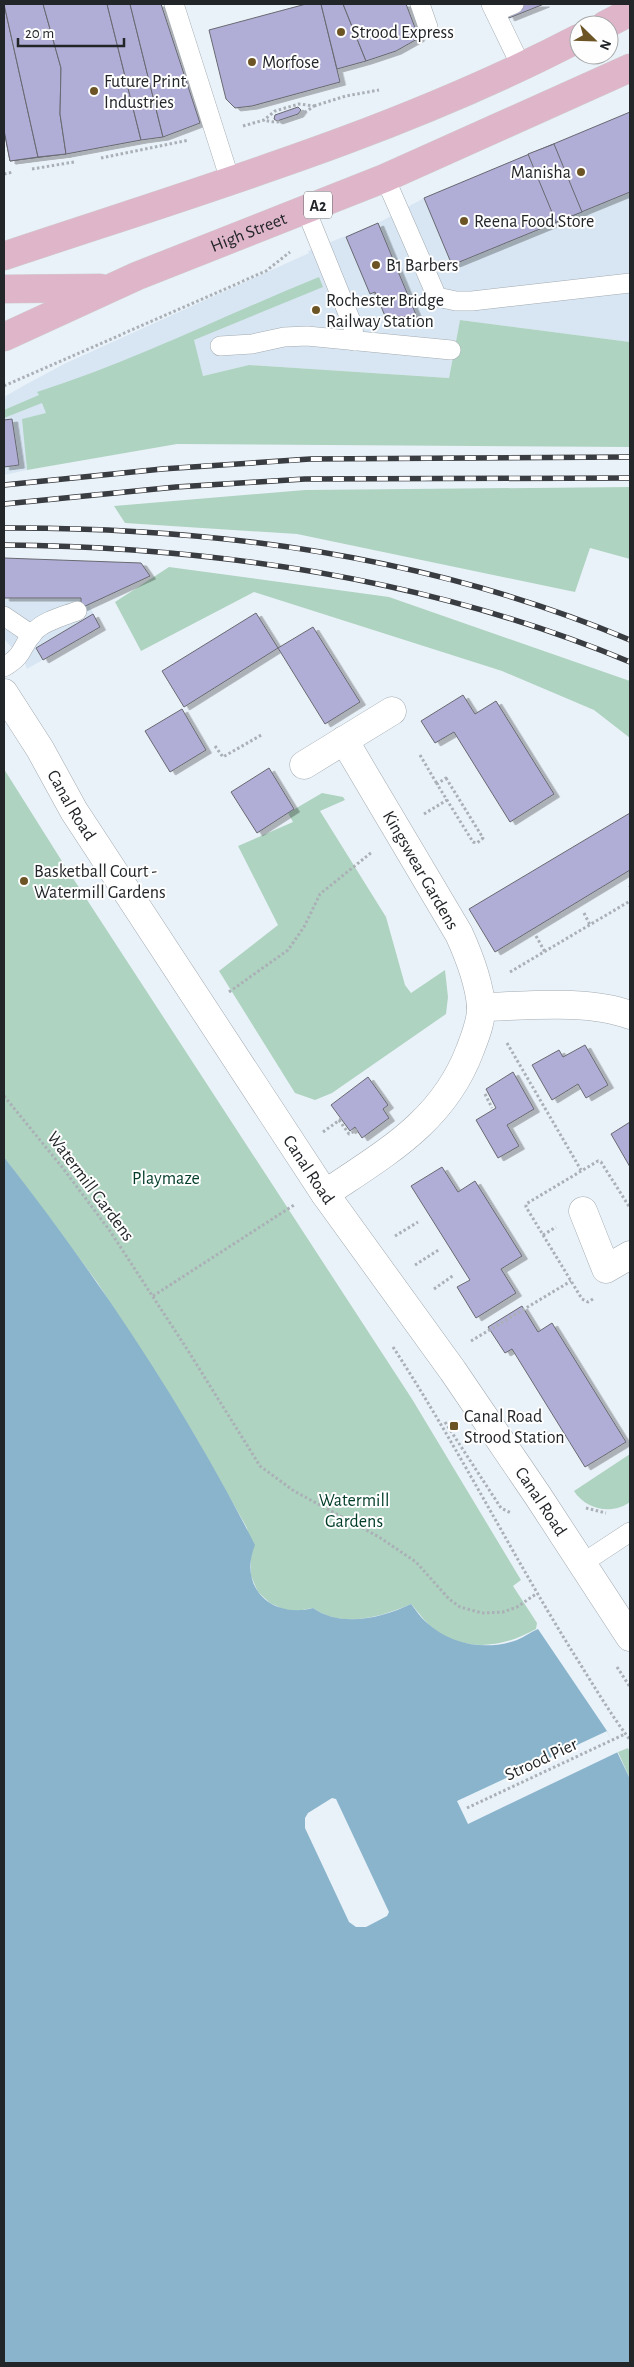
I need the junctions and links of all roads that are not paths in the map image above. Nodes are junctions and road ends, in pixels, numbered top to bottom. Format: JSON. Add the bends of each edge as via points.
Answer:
{"nodes":[{"id":1,"x":175,"y":4,"type":"edge"},
{"id":2,"x":420,"y":4,"type":"edge"},
{"id":3,"x":514,"y":4,"type":"edge"},
{"id":4,"x":493,"y":8,"type":"edge"},
{"id":5,"x":428,"y":27,"type":"dead end"},
{"id":6,"x":569,"y":43,"type":"edge"},
{"id":7,"x":522,"y":68,"type":"junction"},
{"id":8,"x":630,"y":68,"type":"edge"},
{"id":9,"x":385,"y":178,"type":"junction"},
{"id":10,"x":230,"y":180,"type":"junction"},
{"id":11,"x":306,"y":210,"type":"junction"},
{"id":12,"x":4,"y":256,"type":"edge"},
{"id":13,"x":630,"y":283,"type":"edge"},
{"id":14,"x":4,"y":288,"type":"edge"},
{"id":15,"x":110,"y":288,"type":"junction"},
{"id":16,"x":4,"y":337,"type":"edge"},
{"id":17,"x":354,"y":341,"type":"junction"},
{"id":18,"x":220,"y":346,"type":"dead end"},
{"id":19,"x":451,"y":350,"type":"dead end"},
{"id":20,"x":77,"y":611,"type":"dead end"},
{"id":21,"x":4,"y":616,"type":"edge"},
{"id":22,"x":32,"y":635,"type":"junction"},
{"id":23,"x":4,"y":666,"type":"edge"},
{"id":24,"x":4,"y":693,"type":"edge"},
{"id":25,"x":392,"y":712,"type":"dead end"},
{"id":26,"x":344,"y":740,"type":"junction"},
{"id":27,"x":304,"y":765,"type":"dead end"},
{"id":28,"x":481,"y":1007,"type":"junction"},
{"id":29,"x":630,"y":1015,"type":"edge"},
{"id":30,"x":325,"y":1194,"type":"junction"},
{"id":31,"x":582,"y":1211,"type":"dead end"},
{"id":32,"x":630,"y":1255,"type":"edge"},
{"id":33,"x":630,"y":1532,"type":"edge"},
{"id":34,"x":583,"y":1563,"type":"junction"},
{"id":35,"x":630,"y":1637,"type":"edge"}],
"edges":[{"from":1,"to":10,"type":"lane"},
{"from":2,"to":5,"type":"lane"},
{"from":3,"to":4,"type":"lane"},
{"from":4,"to":7,"type":"lane"},
{"from":6,"to":7,"type":"main road"},
{"from":7,"to":10,"type":"main road","via":[[370,131]]},
{"from":8,"to":9,"type":"main road","name":"High Street","number":"A2"},
{"from":9,"to":11,"type":"main road","name":"High Street","number":"A2"},
{"from":9,"to":13,"type":"lane","via":[[440,298],[472,300]]},
{"from":10,"to":12,"type":"main road"},
{"from":11,"to":15,"type":"main road","name":"High Street","number":"A2"},
{"from":11,"to":17,"type":"lane","via":[[353,326]]},
{"from":14,"to":15,"type":"main road","number":"A2"},
{"from":15,"to":16,"type":"main road","name":"High Street","number":"A2"},
{"from":17,"to":18,"type":"lane","via":[[302,336]]},
{"from":17,"to":19,"type":"lane"},
{"from":20,"to":22,"type":"lane","via":[[40,627]]},
{"from":21,"to":22,"type":"lane"},
{"from":22,"to":23,"type":"lane","via":[[22,653]]},
{"from":24,"to":30,"type":"street","name":"Canal Road","via":[[74,811]]},
{"from":25,"to":26,"type":"street"},
{"from":26,"to":27,"type":"street"},
{"from":26,"to":28,"type":"street","name":"Kingswear Gardens","via":[[461,939],[476,981]]},
{"from":28,"to":29,"type":"street","via":[[588,1007]]},
{"from":28,"to":30,"type":"street","name":"Kingswear Gardens","via":[[477,1031],[464,1065],[438,1107],[406,1138]]},
{"from":30,"to":34,"type":"street","name":"Canal Road","via":[[453,1371]]},
{"from":31,"to":32,"type":"street","via":[[606,1269]]},
{"from":33,"to":34,"type":"lane"},
{"from":34,"to":35,"type":"street","name":"Canal Road"}]}
